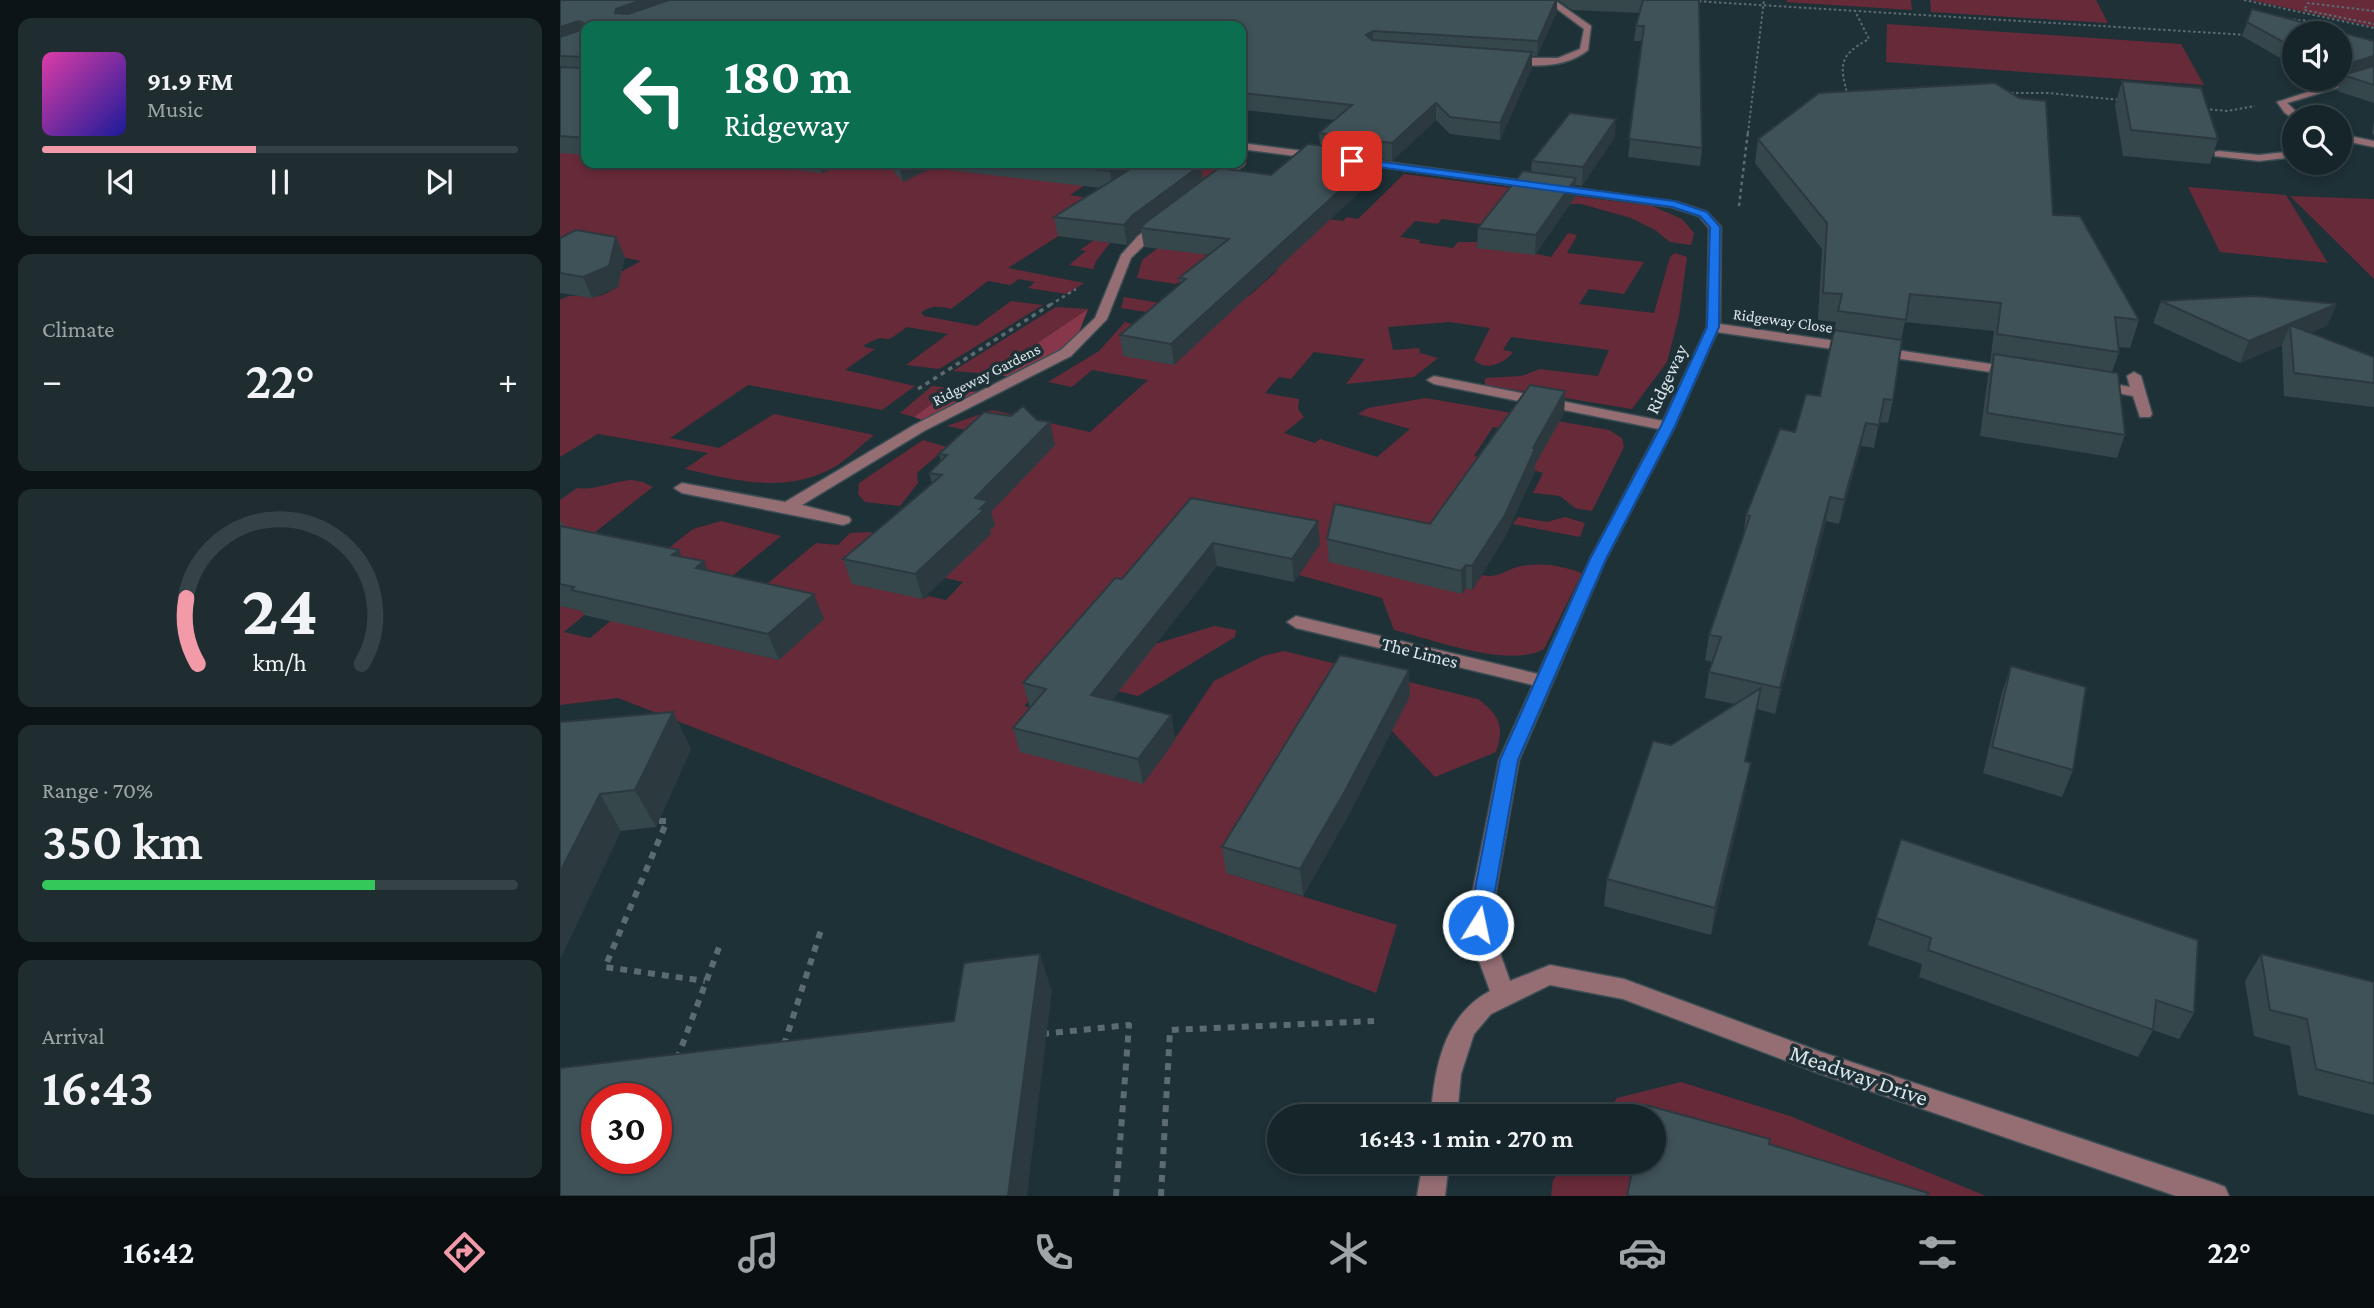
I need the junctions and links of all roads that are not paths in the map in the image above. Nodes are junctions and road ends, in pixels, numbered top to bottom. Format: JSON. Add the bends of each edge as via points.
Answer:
{"nodes":[{"id":1,"x":1549,"y":0,"type":"edge"},
{"id":2,"x":1578,"y":55,"type":"junction"},
{"id":3,"x":1593,"y":58,"type":"dead end"},
{"id":4,"x":1504,"y":61,"type":"edge"},
{"id":5,"x":2374,"y":74,"type":"edge"},
{"id":6,"x":2283,"y":105,"type":"edge"},
{"id":7,"x":2352,"y":139,"type":"edge"},
{"id":8,"x":2374,"y":144,"type":"edge"},
{"id":9,"x":1246,"y":147,"type":"edge"},
{"id":10,"x":1259,"y":148,"type":"junction"},
{"id":11,"x":2218,"y":154,"type":"edge"},
{"id":12,"x":2282,"y":156,"type":"edge"},
{"id":13,"x":1246,"y":158,"type":"edge"},
{"id":14,"x":1332,"y":158,"type":"edge"},
{"id":15,"x":1345,"y":160,"type":"edge"},
{"id":16,"x":1233,"y":168,"type":"edge"},
{"id":17,"x":1197,"y":196,"type":"edge"},
{"id":18,"x":1175,"y":213,"type":"edge"},
{"id":19,"x":1713,"y":327,"type":"junction"},
{"id":20,"x":2022,"y":373,"type":"edge"},
{"id":21,"x":2134,"y":376,"type":"dead end"},
{"id":22,"x":1434,"y":380,"type":"dead end"},
{"id":23,"x":2087,"y":383,"type":"edge"},
{"id":24,"x":2139,"y":393,"type":"junction"},
{"id":25,"x":2145,"y":414,"type":"dead end"},
{"id":26,"x":1668,"y":426,"type":"junction"},
{"id":27,"x":682,"y":488,"type":"dead end"},
{"id":28,"x":788,"y":507,"type":"junction"},
{"id":29,"x":843,"y":520,"type":"dead end"},
{"id":30,"x":1296,"y":622,"type":"dead end"},
{"id":31,"x":1544,"y":682,"type":"junction"},
{"id":32,"x":1503,"y":995,"type":"junction"},
{"id":33,"x":1445,"y":1104,"type":"edge"},
{"id":34,"x":1434,"y":1174,"type":"edge"},
{"id":35,"x":1431,"y":1196,"type":"edge"},
{"id":36,"x":2215,"y":1196,"type":"edge"}],
"edges":[{"from":1,"to":2,"type":"street","via":[[1588,28],[1584,50]]},
{"from":2,"to":3,"type":"street"},
{"from":2,"to":4,"type":"street","via":[[1542,62]]},
{"from":5,"to":6,"type":"street","via":[[2281,102]]},
{"from":7,"to":8,"type":"street"},
{"from":9,"to":10,"type":"street"},
{"from":10,"to":13,"type":"street"},
{"from":10,"to":14,"type":"street"},
{"from":11,"to":12,"type":"street"},
{"from":15,"to":19,"type":"street","name":"Ridgeway","via":[[1695,210],[1709,217],[1715,227]]},
{"from":16,"to":17,"type":"street"},
{"from":18,"to":28,"type":"street","name":"Ridgeway Gardens","via":[[1125,257],[1101,319],[1066,353],[919,428]]},
{"from":19,"to":20,"type":"street","name":"Ridgeway Close"},
{"from":19,"to":26,"type":"street","name":"Ridgeway"},
{"from":21,"to":24,"type":"street"},
{"from":22,"to":26,"type":"street"},
{"from":23,"to":24,"type":"street"},
{"from":24,"to":25,"type":"street"},
{"from":26,"to":31,"type":"street","name":"Ridgeway","via":[[1598,559]]},
{"from":27,"to":28,"type":"street"},
{"from":28,"to":29,"type":"street"},
{"from":30,"to":31,"type":"street","name":"The Limes"},
{"from":31,"to":32,"type":"street","name":"Ridgeway","via":[[1509,760],[1478,925]]},
{"from":32,"to":33,"type":"street","name":"Meadway Drive","via":[[1482,1007],[1463,1028],[1448,1074]]},
{"from":32,"to":36,"type":"street","name":"Meadway Drive","via":[[1550,975],[1623,989],[1821,1063]]},
{"from":34,"to":35,"type":"street"}]}
